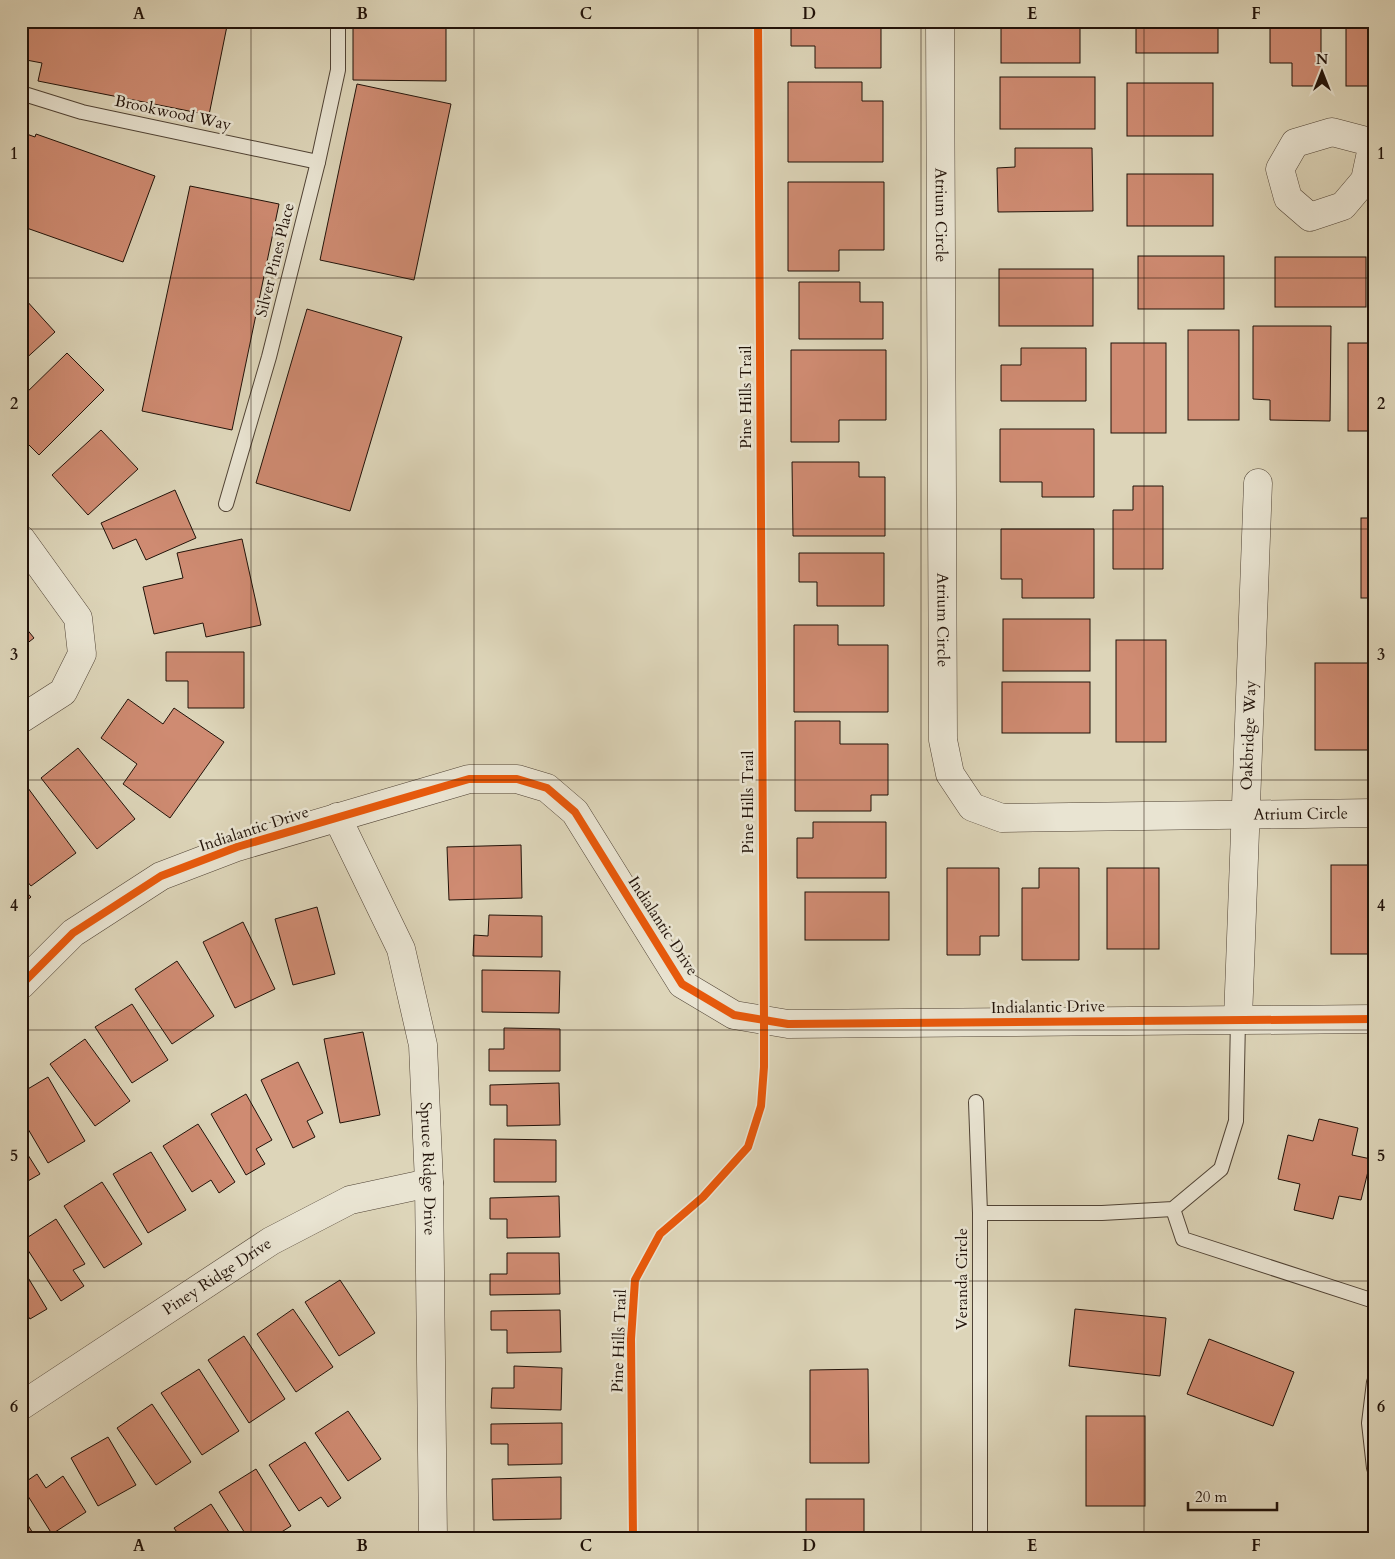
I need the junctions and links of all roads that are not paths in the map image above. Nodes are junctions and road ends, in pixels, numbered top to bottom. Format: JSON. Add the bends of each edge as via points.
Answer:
{"nodes":[{"id":1,"x":338,"y":21,"type":"edge"},
{"id":2,"x":940,"y":21,"type":"edge"},
{"id":3,"x":21,"y":93,"type":"edge"},
{"id":4,"x":318,"y":162,"type":"junction"},
{"id":5,"x":1258,"y":483,"type":"dead end"},
{"id":6,"x":226,"y":504,"type":"dead end"},
{"id":7,"x":21,"y":539,"type":"edge"},
{"id":8,"x":21,"y":719,"type":"edge"},
{"id":9,"x":1374,"y":813,"type":"edge"},
{"id":10,"x":1246,"y":814,"type":"junction"},
{"id":11,"x":337,"y":817,"type":"junction"},
{"id":12,"x":21,"y":984,"type":"edge"},
{"id":13,"x":1238,"y":1019,"type":"junction"},
{"id":14,"x":1374,"y":1019,"type":"edge"},
{"id":15,"x":976,"y":1102,"type":"dead end"},
{"id":16,"x":429,"y":1183,"type":"junction"},
{"id":17,"x":1173,"y":1209,"type":"junction"},
{"id":18,"x":980,"y":1213,"type":"junction"},
{"id":19,"x":1374,"y":1302,"type":"edge"},
{"id":20,"x":1374,"y":1382,"type":"edge"},
{"id":21,"x":21,"y":1406,"type":"edge"},
{"id":22,"x":1374,"y":1468,"type":"edge"},
{"id":23,"x":428,"y":1534,"type":"edge"},
{"id":24,"x":980,"y":1538,"type":"edge"}],
"edges":[{"from":1,"to":4,"type":"lane","name":"Silver Pines Place","via":[[338,70]]},
{"from":2,"to":10,"type":"street","name":"Atrium Circle","via":[[943,740],[950,774],[972,807],[1002,818]]},
{"from":3,"to":4,"type":"lane","name":"Brookwood Way","via":[[82,112]]},
{"from":4,"to":6,"type":"lane","name":"Silver Pines Place","via":[[269,357]]},
{"from":5,"to":10,"type":"street","name":"Oakbridge Way"},
{"from":7,"to":8,"type":"street","via":[[78,618],[82,654],[63,692]]},
{"from":9,"to":10,"type":"street","name":"Atrium Circle"},
{"from":10,"to":13,"type":"street","name":"Oakbridge Way"},
{"from":11,"to":12,"type":"street","name":"Indialantic Drive","via":[[238,847],[161,876],[73,933]]},
{"from":11,"to":13,"type":"street","name":"Indialantic Drive","via":[[468,779],[517,779],[547,788],[575,812],[682,984],[734,1016],[788,1024]]},
{"from":11,"to":16,"type":"street","name":"Spruce Ridge Drive","via":[[401,949],[423,1045]]},
{"from":13,"to":14,"type":"street","name":"Indialantic Drive"},
{"from":13,"to":17,"type":"lane","via":[[1236,1121],[1221,1169]]},
{"from":15,"to":18,"type":"lane"},
{"from":16,"to":21,"type":"street","name":"Piney Ridge Drive","via":[[350,1200],[271,1241]]},
{"from":16,"to":23,"type":"street","name":"Spruce Ridge Drive"},
{"from":17,"to":18,"type":"lane","name":"Veranda Circle","via":[[1102,1213]]},
{"from":17,"to":19,"type":"lane","via":[[1184,1239]]},
{"from":18,"to":24,"type":"lane","name":"Veranda Circle"},
{"from":20,"to":22,"type":"lane","via":[[1369,1423]]}]}
